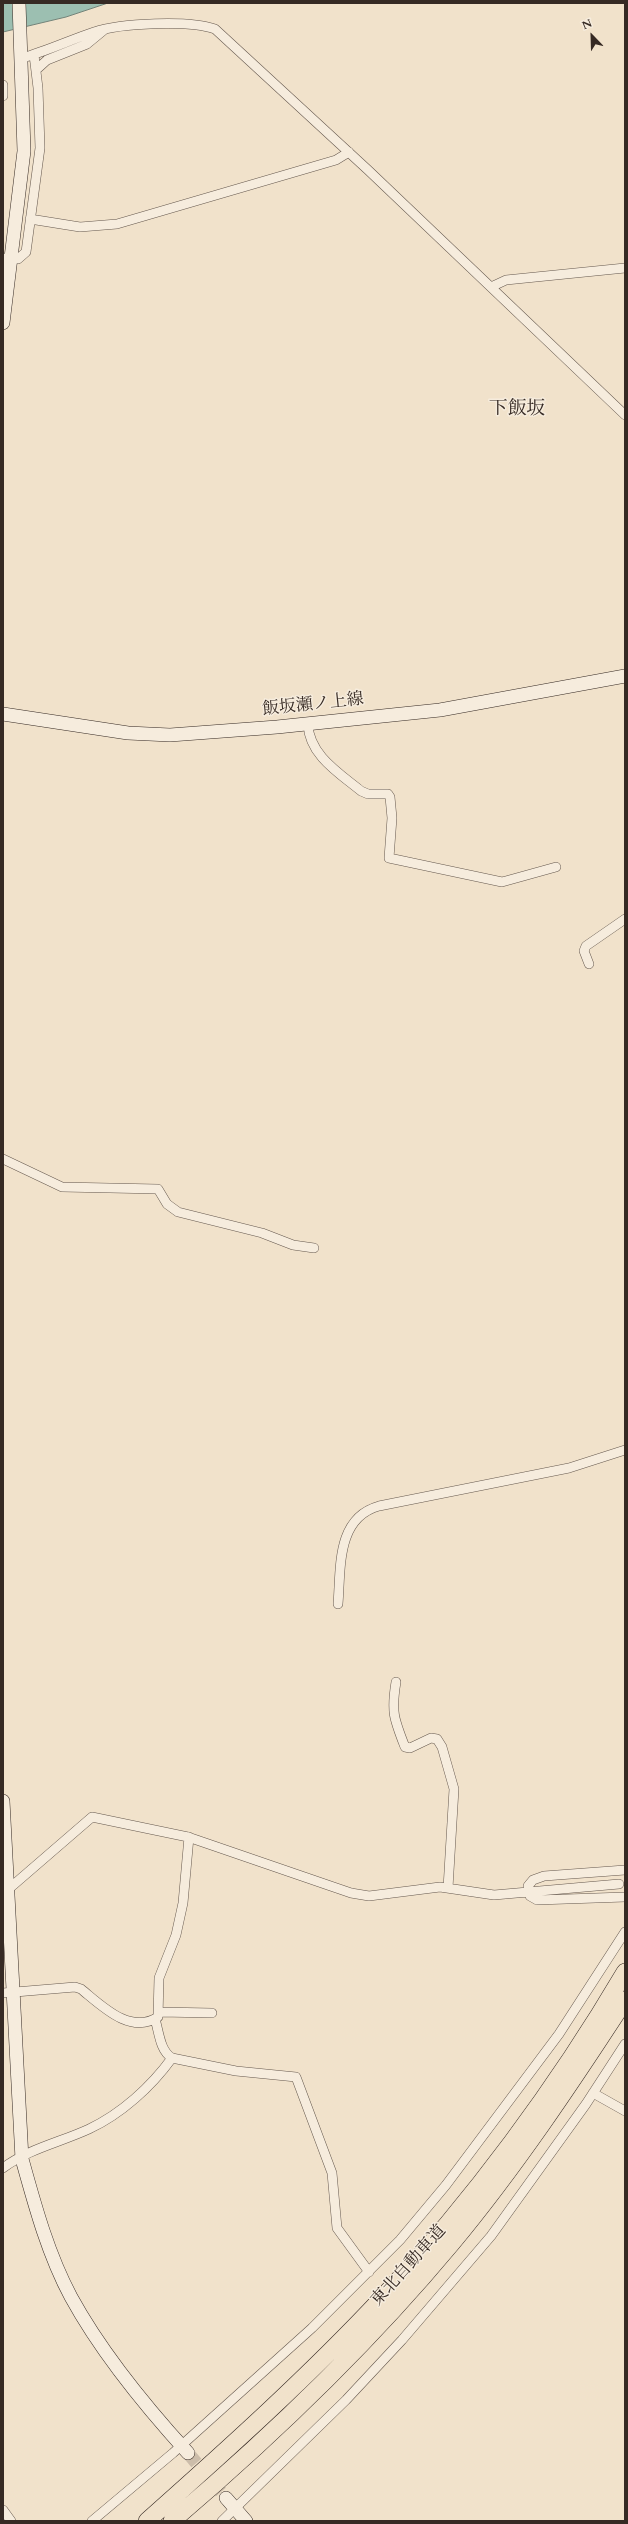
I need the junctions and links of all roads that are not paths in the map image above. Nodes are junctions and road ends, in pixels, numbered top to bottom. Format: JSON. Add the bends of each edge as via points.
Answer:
{"nodes":[{"id":1,"x":19,"y":3,"type":"edge"},
{"id":2,"x":104,"y":30,"type":"junction"},
{"id":3,"x":26,"y":53,"type":"junction"},
{"id":4,"x":36,"y":70,"type":"junction"},
{"id":5,"x":3,"y":85,"type":"edge"},
{"id":6,"x":3,"y":96,"type":"edge"},
{"id":7,"x":349,"y":152,"type":"junction"},
{"id":8,"x":30,"y":219,"type":"junction"},
{"id":9,"x":7,"y":258,"type":"edge"},
{"id":10,"x":625,"y":268,"type":"edge"},
{"id":11,"x":491,"y":287,"type":"junction"},
{"id":12,"x":3,"y":323,"type":"edge"},
{"id":13,"x":625,"y":415,"type":"edge"},
{"id":14,"x":625,"y":676,"type":"edge"},
{"id":15,"x":3,"y":714,"type":"edge"},
{"id":16,"x":308,"y":724,"type":"junction"},
{"id":17,"x":556,"y":867,"type":"dead end"},
{"id":18,"x":625,"y":919,"type":"edge"},
{"id":19,"x":588,"y":964,"type":"dead end"},
{"id":20,"x":3,"y":1159,"type":"edge"},
{"id":21,"x":314,"y":1248,"type":"dead end"},
{"id":22,"x":625,"y":1450,"type":"edge"},
{"id":23,"x":338,"y":1604,"type":"dead end"},
{"id":24,"x":396,"y":1682,"type":"dead end"},
{"id":25,"x":3,"y":1801,"type":"edge"},
{"id":26,"x":189,"y":1837,"type":"junction"},
{"id":27,"x":625,"y":1870,"type":"edge"},
{"id":28,"x":619,"y":1884,"type":"dead end"},
{"id":29,"x":448,"y":1888,"type":"junction"},
{"id":30,"x":529,"y":1891,"type":"junction"},
{"id":31,"x":5,"y":1893,"type":"edge"},
{"id":32,"x":625,"y":1896,"type":"edge"},
{"id":33,"x":625,"y":1932,"type":"edge"},
{"id":34,"x":625,"y":1972,"type":"edge"},
{"id":35,"x":8,"y":1992,"type":"edge"},
{"id":36,"x":625,"y":2000,"type":"edge"},
{"id":37,"x":212,"y":2013,"type":"dead end"},
{"id":38,"x":158,"y":2016,"type":"junction"},
{"id":39,"x":625,"y":2044,"type":"edge"},
{"id":40,"x":172,"y":2058,"type":"junction"},
{"id":41,"x":593,"y":2093,"type":"junction"},
{"id":42,"x":625,"y":2111,"type":"edge"},
{"id":43,"x":22,"y":2156,"type":"junction"},
{"id":44,"x":3,"y":2168,"type":"edge"},
{"id":45,"x":369,"y":2272,"type":"junction"},
{"id":46,"x":242,"y":2436,"type":"junction"},
{"id":47,"x":184,"y":2449,"type":"junction"},
{"id":48,"x":226,"y":2498,"type":"tunnel mouth"},
{"id":49,"x":236,"y":2509,"type":"junction"},
{"id":50,"x":3,"y":2510,"type":"edge"},
{"id":51,"x":11,"y":2521,"type":"edge"},
{"id":52,"x":92,"y":2521,"type":"edge"},
{"id":53,"x":135,"y":2521,"type":"edge"},
{"id":54,"x":147,"y":2521,"type":"edge"},
{"id":55,"x":172,"y":2521,"type":"edge"},
{"id":56,"x":222,"y":2521,"type":"edge"},
{"id":57,"x":246,"y":2521,"type":"edge"}],
"edges":[{"from":1,"to":3,"type":"street"},
{"from":2,"to":3,"type":"street"},
{"from":2,"to":4,"type":"street","via":[[87,44],[47,60]]},
{"from":2,"to":7,"type":"street","via":[[138,25],[190,24],[215,29]]},
{"from":3,"to":4,"type":"street"},
{"from":3,"to":9,"type":"street","via":[[24,151]]},
{"from":4,"to":8,"type":"street","via":[[40,148]]},
{"from":5,"to":6,"type":"street"},
{"from":7,"to":8,"type":"street","via":[[336,160],[117,224],[80,227]]},
{"from":7,"to":11,"type":"street"},
{"from":8,"to":9,"type":"street","via":[[26,252],[18,259]]},
{"from":9,"to":12,"type":"street"},
{"from":10,"to":11,"type":"street","via":[[506,280]]},
{"from":11,"to":13,"type":"street"},
{"from":14,"to":16,"type":"street","name":"飯坂瀬ノ上線","via":[[440,710]]},
{"from":15,"to":16,"type":"street","name":"飯坂瀬ノ上線","via":[[128,733],[170,735]]},
{"from":16,"to":17,"type":"street","via":[[308,732],[320,756],[361,790],[368,794],[388,794],[390,797],[392,818],[389,858],[502,882]]},
{"from":18,"to":19,"type":"street","via":[[586,946],[584,951]]},
{"from":20,"to":21,"type":"street","via":[[62,1188],[158,1189],[167,1204],[178,1212],[262,1233],[293,1245]]},
{"from":22,"to":23,"type":"street","via":[[575,1466],[379,1506],[366,1511],[354,1523],[343,1542]]},
{"from":24,"to":29,"type":"street","via":[[393,1715],[405,1747],[410,1748],[431,1738],[437,1738],[454,1789]]},
{"from":25,"to":31,"type":"street"},
{"from":26,"to":29,"type":"street","via":[[351,1893],[369,1896],[426,1888]]},
{"from":26,"to":31,"type":"street","via":[[92,1817]]},
{"from":26,"to":38,"type":"street","via":[[183,1903],[176,1934],[159,1978]]},
{"from":27,"to":30,"type":"street","via":[[544,1876],[533,1880],[528,1886]]},
{"from":28,"to":30,"type":"street"},
{"from":29,"to":30,"type":"street","via":[[494,1895]]},
{"from":30,"to":32,"type":"street","via":[[533,1900]]},
{"from":31,"to":35,"type":"street"},
{"from":33,"to":45,"type":"street","via":[[559,2034],[470,2154],[415,2222]]},
{"from":34,"to":46,"type":"highway","name":"東北自動車道","via":[[534,2111],[439,2234],[320,2362]]},
{"from":35,"to":38,"type":"street","via":[[75,1987],[123,2020],[137,2022]]},
{"from":35,"to":43,"type":"street"},
{"from":36,"to":55,"type":"highway","name":"東北自動車道","via":[[541,2125],[451,2243],[330,2378],[254,2451]]},
{"from":37,"to":38,"type":"street"},
{"from":38,"to":40,"type":"street","via":[[163,2048],[166,2055]]},
{"from":39,"to":41,"type":"street"},
{"from":40,"to":43,"type":"street","via":[[132,2102],[106,2119]]},
{"from":40,"to":45,"type":"street","via":[[236,2071],[296,2077],[332,2173],[337,2228]]},
{"from":41,"to":42,"type":"street"},
{"from":41,"to":49,"type":"street","via":[[491,2236],[402,2340],[341,2405]]},
{"from":43,"to":44,"type":"street"},
{"from":43,"to":47,"type":"street","via":[[50,2249],[71,2297],[106,2353]]},
{"from":45,"to":47,"type":"street"},
{"from":46,"to":53,"type":"highway"},
{"from":46,"to":54,"type":"highway","name":"東北自動車道"},
{"from":47,"to":52,"type":"street"},
{"from":48,"to":49,"type":"street"},
{"from":49,"to":56,"type":"street"},
{"from":49,"to":57,"type":"street"},
{"from":50,"to":51,"type":"street"}]}
